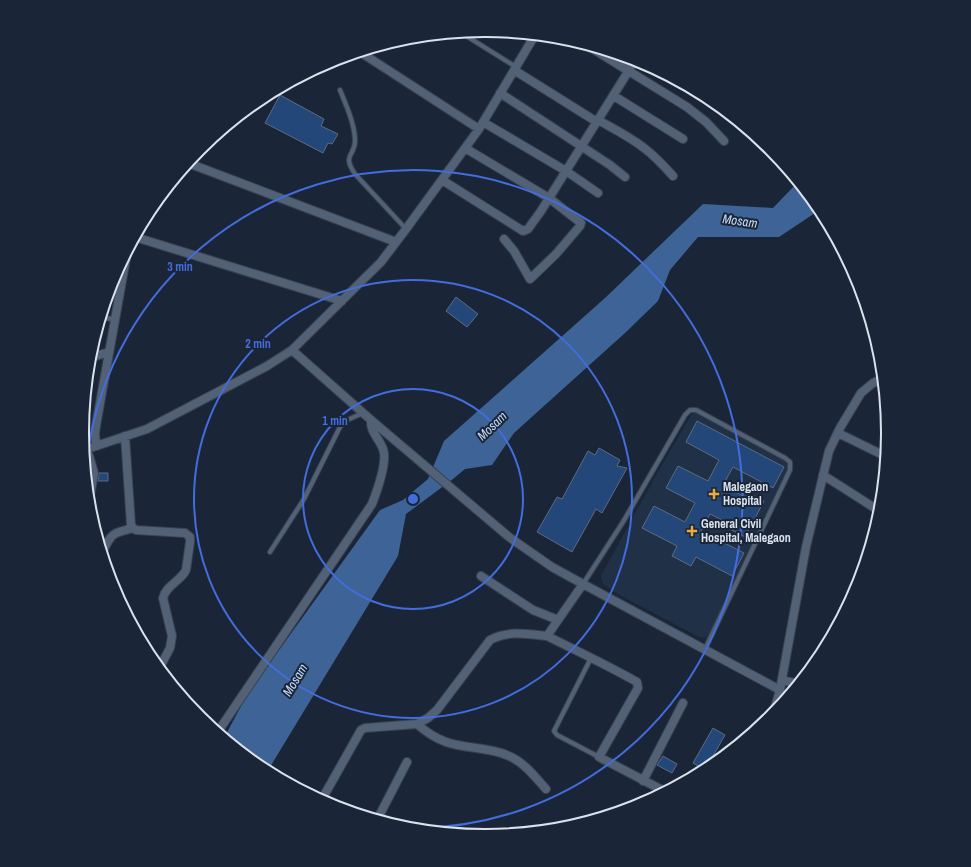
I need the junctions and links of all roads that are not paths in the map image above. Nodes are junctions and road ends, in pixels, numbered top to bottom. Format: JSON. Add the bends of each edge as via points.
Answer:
{"nodes":[{"id":1,"x":469,"y":38,"type":"edge"},
{"id":2,"x":532,"y":40,"type":"edge"},
{"id":3,"x":366,"y":56,"type":"edge"},
{"id":4,"x":605,"y":56,"type":"edge"},
{"id":5,"x":632,"y":65,"type":"edge"},
{"id":6,"x":515,"y":68,"type":"junction"},
{"id":7,"x":629,"y":70,"type":"junction"},
{"id":8,"x":340,"y":90,"type":"dead end"},
{"id":9,"x":500,"y":93,"type":"junction"},
{"id":10,"x":614,"y":96,"type":"junction"},
{"id":11,"x":598,"y":121,"type":"junction"},
{"id":12,"x":481,"y":125,"type":"junction"},
{"id":13,"x":683,"y":139,"type":"dead end"},
{"id":14,"x":724,"y":141,"type":"dead end"},
{"id":15,"x":581,"y":147,"type":"junction"},
{"id":16,"x":465,"y":148,"type":"junction"},
{"id":17,"x":194,"y":165,"type":"edge"},
{"id":18,"x":566,"y":172,"type":"junction"},
{"id":19,"x":673,"y":176,"type":"dead end"},
{"id":20,"x":625,"y":177,"type":"dead end"},
{"id":21,"x":442,"y":180,"type":"junction"},
{"id":22,"x":598,"y":193,"type":"dead end"},
{"id":23,"x":549,"y":198,"type":"junction"},
{"id":24,"x":406,"y":229,"type":"junction"},
{"id":25,"x":140,"y":239,"type":"edge"},
{"id":26,"x":504,"y":239,"type":"dead end"},
{"id":27,"x":396,"y":242,"type":"junction"},
{"id":28,"x":124,"y":272,"type":"edge"},
{"id":29,"x":342,"y":301,"type":"junction"},
{"id":30,"x":107,"y":318,"type":"edge"},
{"id":31,"x":115,"y":319,"type":"junction"},
{"id":32,"x":292,"y":350,"type":"junction"},
{"id":33,"x":109,"y":352,"type":"junction"},
{"id":34,"x":97,"y":356,"type":"edge"},
{"id":35,"x":879,"y":380,"type":"edge"},
{"id":36,"x":363,"y":413,"type":"junction"},
{"id":37,"x":371,"y":420,"type":"junction"},
{"id":38,"x":838,"y":433,"type":"junction"},
{"id":39,"x":125,"y":436,"type":"junction"},
{"id":40,"x":96,"y":446,"type":"junction"},
{"id":41,"x":90,"y":448,"type":"edge"},
{"id":42,"x":881,"y":454,"type":"edge"},
{"id":43,"x":90,"y":462,"type":"edge"},
{"id":44,"x":824,"y":474,"type":"junction"},
{"id":45,"x":92,"y":485,"type":"edge"},
{"id":46,"x":875,"y":508,"type":"edge"},
{"id":47,"x":133,"y":528,"type":"junction"},
{"id":48,"x":106,"y":546,"type":"edge"},
{"id":49,"x":270,"y":552,"type":"dead end"},
{"id":50,"x":481,"y":576,"type":"dead end"},
{"id":51,"x":583,"y":584,"type":"junction"},
{"id":52,"x":558,"y":620,"type":"junction"},
{"id":53,"x":547,"y":636,"type":"junction"},
{"id":54,"x":705,"y":650,"type":"junction"},
{"id":55,"x":591,"y":658,"type":"junction"},
{"id":56,"x":162,"y":663,"type":"edge"},
{"id":57,"x":782,"y":680,"type":"junction"},
{"id":58,"x":794,"y":683,"type":"edge"},
{"id":59,"x":780,"y":690,"type":"junction"},
{"id":60,"x":683,"y":703,"type":"dead end"},
{"id":61,"x":776,"y":703,"type":"edge"},
{"id":62,"x":417,"y":724,"type":"junction"},
{"id":63,"x":220,"y":728,"type":"edge"},
{"id":64,"x":599,"y":757,"type":"junction"},
{"id":65,"x":408,"y":762,"type":"dead end"},
{"id":66,"x":643,"y":780,"type":"junction"},
{"id":67,"x":546,"y":789,"type":"dead end"},
{"id":68,"x":661,"y":789,"type":"edge"},
{"id":69,"x":324,"y":795,"type":"edge"},
{"id":70,"x":380,"y":815,"type":"edge"}],
"edges":[{"from":1,"to":6,"type":"lane"},
{"from":2,"to":6,"type":"street"},
{"from":3,"to":12,"type":"street"},
{"from":4,"to":7,"type":"street"},
{"from":5,"to":7,"type":"street"},
{"from":6,"to":9,"type":"street"},
{"from":6,"to":11,"type":"street"},
{"from":7,"to":10,"type":"street"},
{"from":7,"to":14,"type":"street","via":[[688,107]]},
{"from":8,"to":24,"type":"lane","via":[[351,116],[355,139],[349,165]]},
{"from":9,"to":12,"type":"street"},
{"from":9,"to":15,"type":"street"},
{"from":10,"to":11,"type":"street"},
{"from":10,"to":13,"type":"street"},
{"from":11,"to":15,"type":"street"},
{"from":11,"to":19,"type":"street","via":[[632,139]]},
{"from":12,"to":16,"type":"street"},
{"from":12,"to":18,"type":"street"},
{"from":15,"to":18,"type":"street"},
{"from":15,"to":20,"type":"street"},
{"from":16,"to":21,"type":"street"},
{"from":16,"to":23,"type":"street"},
{"from":17,"to":27,"type":"street"},
{"from":18,"to":22,"type":"street"},
{"from":18,"to":23,"type":"street"},
{"from":21,"to":23,"type":"street","via":[[523,231],[528,229]]},
{"from":21,"to":24,"type":"street"},
{"from":23,"to":26,"type":"street","via":[[581,225],[531,279]]},
{"from":24,"to":27,"type":"street"},
{"from":25,"to":29,"type":"street"},
{"from":27,"to":29,"type":"street","via":[[381,262]]},
{"from":28,"to":31,"type":"street"},
{"from":29,"to":32,"type":"street"},
{"from":30,"to":31,"type":"lane"},
{"from":31,"to":33,"type":"street"},
{"from":32,"to":36,"type":"street"},
{"from":32,"to":39,"type":"street","via":[[268,366],[147,429]]},
{"from":33,"to":34,"type":"street"},
{"from":33,"to":40,"type":"street","via":[[95,433]]},
{"from":35,"to":38,"type":"street","via":[[861,393]]},
{"from":36,"to":37,"type":"street"},
{"from":36,"to":49,"type":"lane","via":[[345,421],[340,427],[304,499]]},
{"from":37,"to":51,"type":"street","via":[[509,537],[552,568]]},
{"from":37,"to":63,"type":"street","via":[[371,428],[384,450],[385,459],[372,504]]},
{"from":38,"to":42,"type":"street"},
{"from":38,"to":44,"type":"street","via":[[829,451]]},
{"from":39,"to":40,"type":"street"},
{"from":39,"to":47,"type":"street"},
{"from":40,"to":41,"type":"street"},
{"from":43,"to":45,"type":"street","via":[[94,473]]},
{"from":44,"to":46,"type":"street"},
{"from":44,"to":57,"type":"street","via":[[806,547]]},
{"from":47,"to":48,"type":"street","via":[[115,533]]},
{"from":47,"to":56,"type":"street","via":[[185,533],[190,537],[186,570],[164,593],[172,636],[170,648]]},
{"from":50,"to":52,"type":"street","via":[[532,610]]},
{"from":51,"to":52,"type":"street"},
{"from":51,"to":54,"type":"street"},
{"from":51,"to":54,"type":"lane","via":[[690,410],[696,410],[785,458],[790,462],[790,470]]},
{"from":52,"to":53,"type":"street"},
{"from":53,"to":55,"type":"street"},
{"from":53,"to":62,"type":"street","via":[[508,634],[490,640],[437,710]]},
{"from":54,"to":59,"type":"street"},
{"from":55,"to":64,"type":"lane","via":[[554,731]]},
{"from":55,"to":64,"type":"street","via":[[638,684]]},
{"from":57,"to":58,"type":"street"},
{"from":57,"to":59,"type":"street"},
{"from":59,"to":61,"type":"street"},
{"from":60,"to":66,"type":"street"},
{"from":62,"to":67,"type":"street","via":[[435,738],[447,743],[510,756],[524,765]]},
{"from":62,"to":69,"type":"street","via":[[361,730]]},
{"from":64,"to":66,"type":"street"},
{"from":65,"to":70,"type":"street"},
{"from":66,"to":68,"type":"street"}]}
